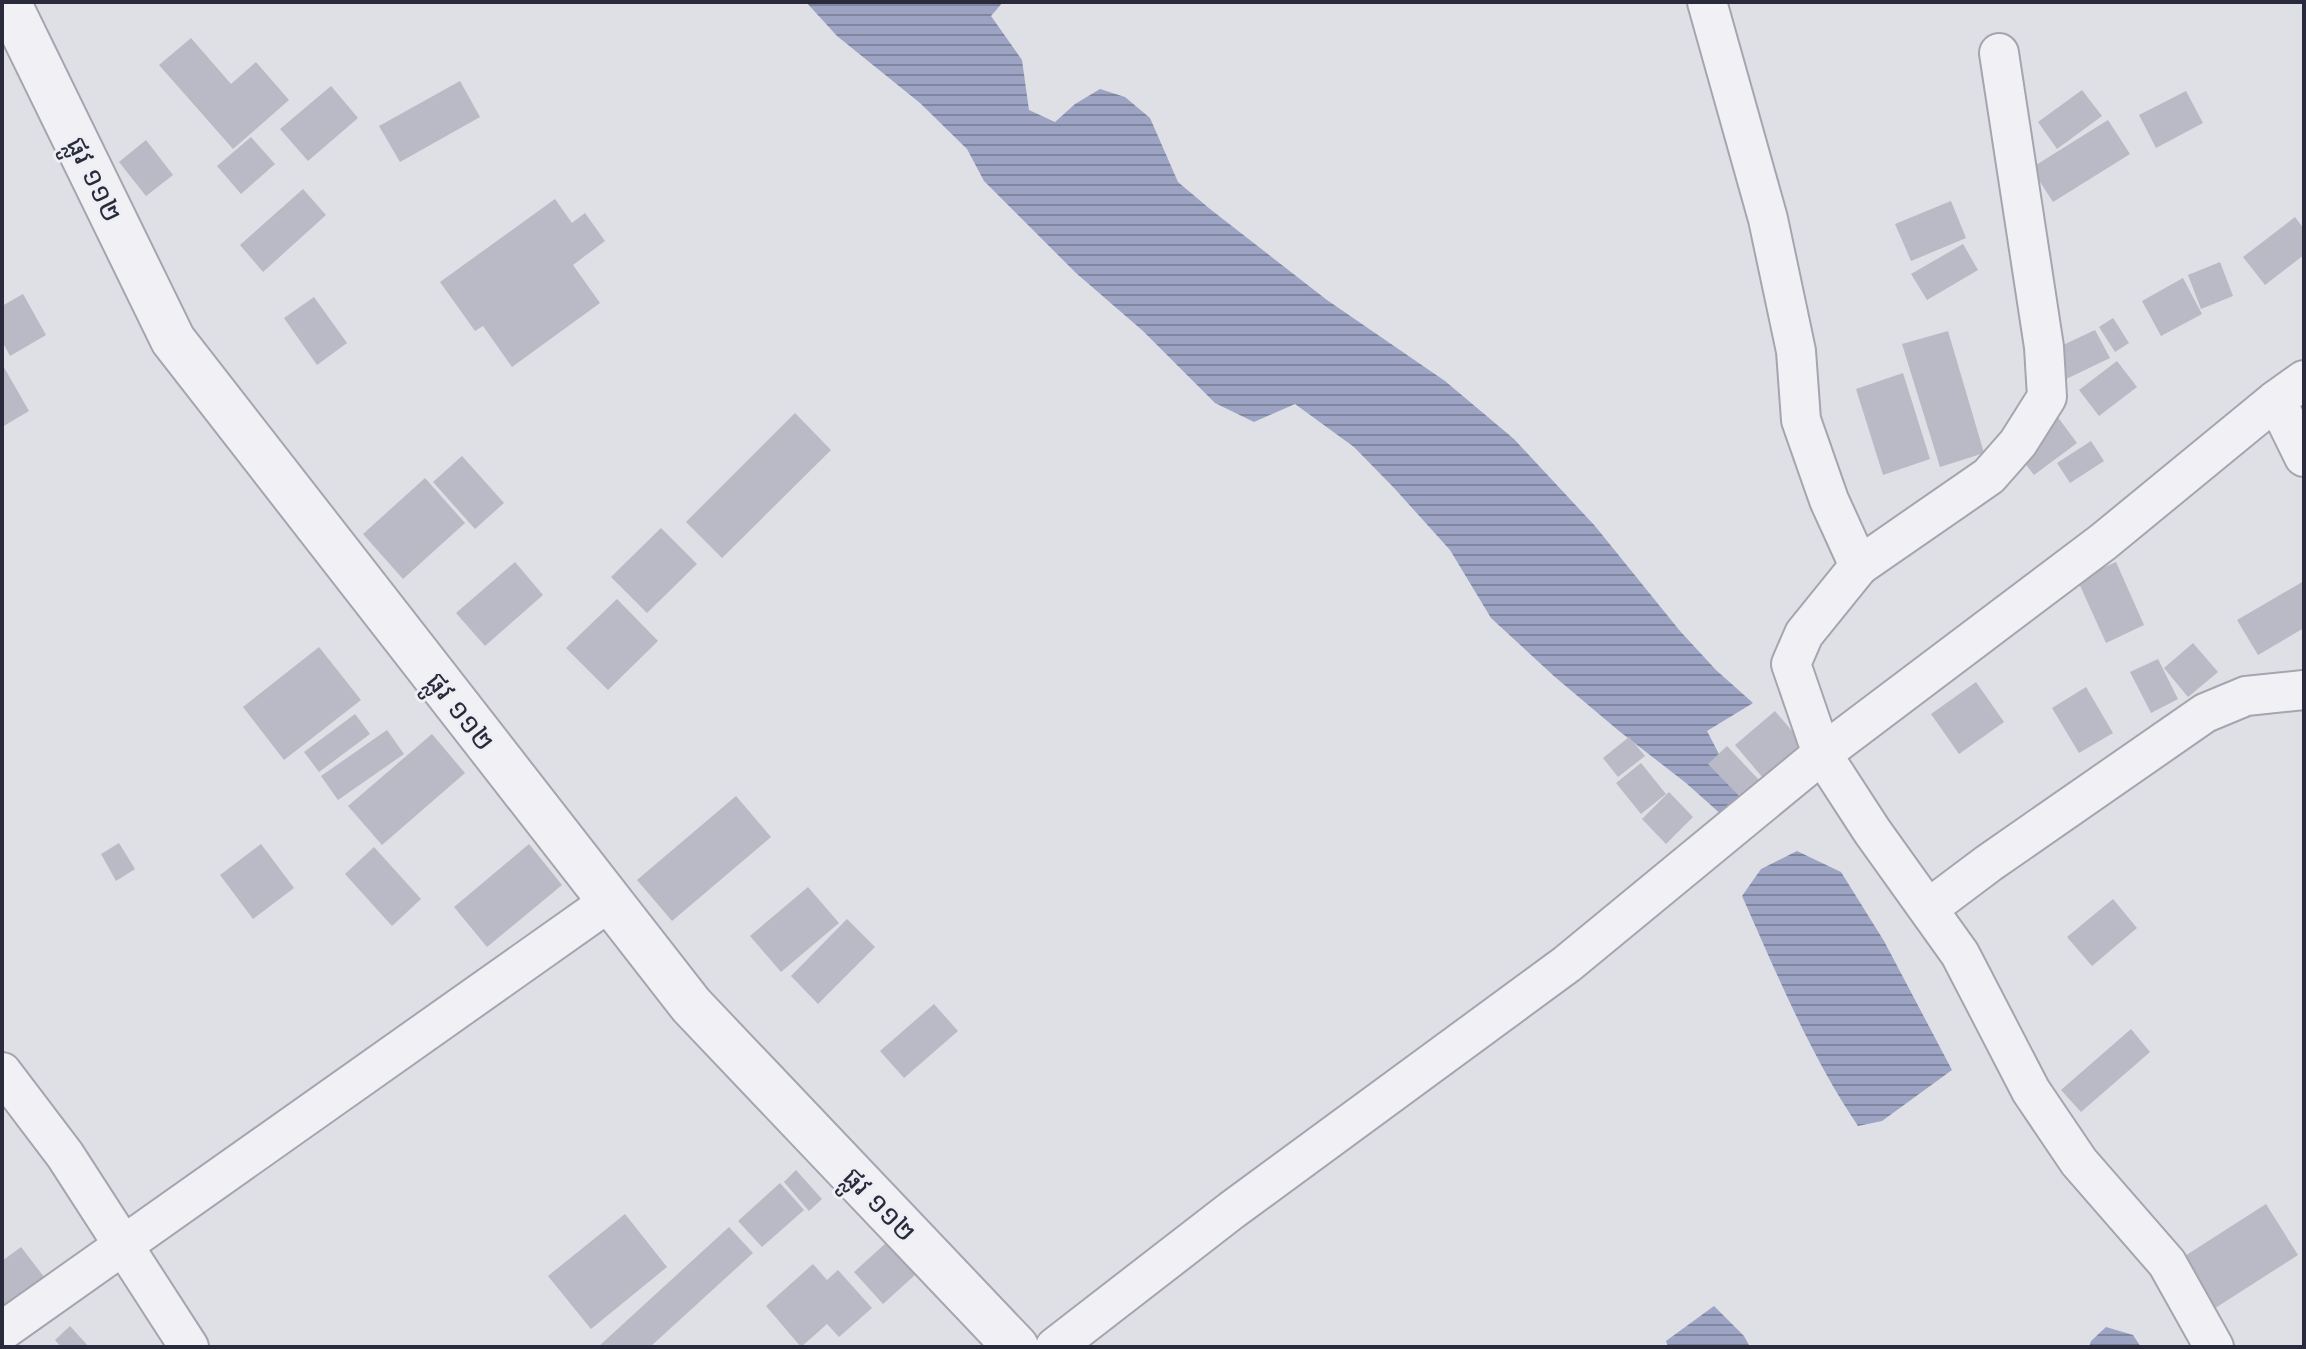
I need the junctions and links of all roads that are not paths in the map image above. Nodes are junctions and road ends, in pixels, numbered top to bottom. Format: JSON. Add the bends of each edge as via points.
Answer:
{"nodes":[{"id":1,"x":8,"y":2,"type":"edge"},
{"id":2,"x":1707,"y":2,"type":"edge"},
{"id":3,"x":1999,"y":53,"type":"dead end"},
{"id":4,"x":2290,"y":390,"type":"edge"},
{"id":5,"x":2304,"y":457,"type":"edge"},
{"id":6,"x":1859,"y":566,"type":"junction"},
{"id":7,"x":2304,"y":690,"type":"edge"},
{"id":8,"x":1822,"y":754,"type":"junction"},
{"id":9,"x":609,"y":902,"type":"junction"},
{"id":10,"x":1929,"y":908,"type":"junction"},
{"id":11,"x":2,"y":1072,"type":"edge"},
{"id":12,"x":122,"y":1244,"type":"junction"},
{"id":13,"x":2,"y":1331,"type":"edge"},
{"id":14,"x":189,"y":1347,"type":"edge"},
{"id":15,"x":1016,"y":1347,"type":"edge"},
{"id":16,"x":1055,"y":1347,"type":"edge"},
{"id":17,"x":2214,"y":1347,"type":"edge"}],
"edges":[{"from":1,"to":9,"type":"street","name":"ផ្លូវ ១១២","via":[[173,340]]},
{"from":2,"to":6,"type":"street","via":[[1768,219],[1796,351],[1801,420]]},
{"from":3,"to":6,"type":"street","via":[[2047,397],[1989,476]]},
{"from":4,"to":5,"type":"street"},
{"from":4,"to":8,"type":"street","via":[[2103,542]]},
{"from":6,"to":8,"type":"street","via":[[1804,634],[1791,664]]},
{"from":7,"to":10,"type":"street","via":[[2246,696],[2205,713]]},
{"from":8,"to":10,"type":"street"},
{"from":8,"to":16,"type":"street","via":[[1567,964]]},
{"from":9,"to":12,"type":"street"},
{"from":9,"to":15,"type":"street","name":"ផ្លូវ ១១២","via":[[691,1005]]},
{"from":10,"to":17,"type":"street","via":[[1960,954],[2031,1091],[2079,1162],[2167,1263]]},
{"from":11,"to":12,"type":"street","via":[[65,1155]]},
{"from":12,"to":13,"type":"street"},
{"from":12,"to":14,"type":"street"}]}
